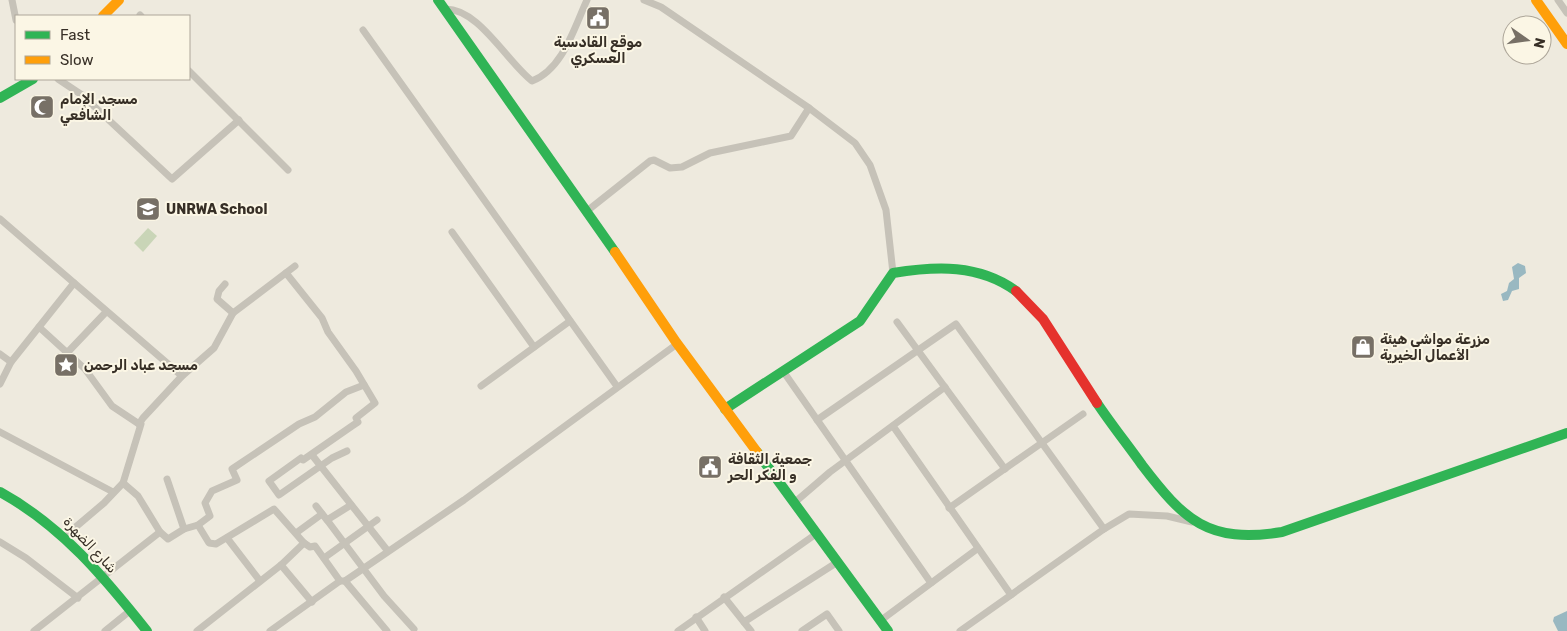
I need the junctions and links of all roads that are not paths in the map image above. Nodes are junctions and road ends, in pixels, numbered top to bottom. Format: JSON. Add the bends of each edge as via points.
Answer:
{"nodes":[{"id":1,"x":12,"y":0,"type":"edge"},
{"id":2,"x":438,"y":0,"type":"edge"},
{"id":3,"x":587,"y":0,"type":"edge"},
{"id":4,"x":644,"y":0,"type":"edge"},
{"id":5,"x":1536,"y":0,"type":"edge"},
{"id":6,"x":1558,"y":0,"type":"edge"},
{"id":7,"x":118,"y":1,"type":"edge"},
{"id":8,"x":444,"y":9,"type":"junction"},
{"id":9,"x":1567,"y":13,"type":"edge"},
{"id":10,"x":15,"y":15,"type":"edge"},
{"id":11,"x":104,"y":15,"type":"edge"},
{"id":12,"x":363,"y":30,"type":"dead end"},
{"id":13,"x":1567,"y":44,"type":"edge"},
{"id":14,"x":190,"y":72,"type":"edge"},
{"id":15,"x":31,"y":80,"type":"edge"},
{"id":16,"x":60,"y":80,"type":"edge"},
{"id":17,"x":0,"y":98,"type":"edge"},
{"id":18,"x":809,"y":108,"type":"junction"},
{"id":19,"x":239,"y":120,"type":"junction"},
{"id":20,"x":288,"y":170,"type":"dead end"},
{"id":21,"x":587,"y":211,"type":"junction"},
{"id":22,"x":0,"y":219,"type":"edge"},
{"id":23,"x":452,"y":232,"type":"dead end"},
{"id":24,"x":295,"y":266,"type":"dead end"},
{"id":25,"x":894,"y":272,"type":"junction"},
{"id":26,"x":286,"y":273,"type":"junction"},
{"id":27,"x":74,"y":283,"type":"junction"},
{"id":28,"x":225,"y":284,"type":"dead end"},
{"id":29,"x":106,"y":312,"type":"junction"},
{"id":30,"x":233,"y":312,"type":"junction"},
{"id":31,"x":570,"y":321,"type":"junction"},
{"id":32,"x":897,"y":322,"type":"dead end"},
{"id":33,"x":39,"y":326,"type":"junction"},
{"id":34,"x":677,"y":344,"type":"junction"},
{"id":35,"x":534,"y":347,"type":"junction"},
{"id":36,"x":918,"y":351,"type":"junction"},
{"id":37,"x":0,"y":354,"type":"edge"},
{"id":38,"x":66,"y":354,"type":"junction"},
{"id":39,"x":11,"y":362,"type":"junction"},
{"id":40,"x":783,"y":371,"type":"junction"},
{"id":41,"x":182,"y":376,"type":"junction"},
{"id":42,"x":0,"y":384,"type":"edge"},
{"id":43,"x":364,"y":385,"type":"junction"},
{"id":44,"x":616,"y":385,"type":"dead end"},
{"id":45,"x":482,"y":386,"type":"dead end"},
{"id":46,"x":945,"y":387,"type":"junction"},
{"id":47,"x":725,"y":409,"type":"junction"},
{"id":48,"x":1083,"y":414,"type":"dead end"},
{"id":49,"x":817,"y":420,"type":"junction"},
{"id":50,"x":139,"y":424,"type":"junction"},
{"id":51,"x":893,"y":426,"type":"junction"},
{"id":52,"x":0,"y":432,"type":"edge"},
{"id":53,"x":1567,"y":433,"type":"edge"},
{"id":54,"x":1042,"y":443,"type":"junction"},
{"id":55,"x":347,"y":451,"type":"dead end"},
{"id":56,"x":312,"y":455,"type":"junction"},
{"id":57,"x":846,"y":460,"type":"junction"},
{"id":58,"x":320,"y":467,"type":"junction"},
{"id":59,"x":1005,"y":469,"type":"junction"},
{"id":60,"x":167,"y":479,"type":"dead end"},
{"id":61,"x":123,"y":483,"type":"junction"},
{"id":62,"x":0,"y":492,"type":"edge"},
{"id":63,"x":113,"y":492,"type":"junction"},
{"id":64,"x":794,"y":503,"type":"junction"},
{"id":65,"x":351,"y":505,"type":"junction"},
{"id":66,"x":316,"y":506,"type":"dead end"},
{"id":67,"x":949,"y":508,"type":"junction"},
{"id":68,"x":322,"y":514,"type":"junction"},
{"id":69,"x":327,"y":520,"type":"junction"},
{"id":70,"x":377,"y":520,"type":"dead end"},
{"id":71,"x":1195,"y":522,"type":"junction"},
{"id":72,"x":198,"y":525,"type":"junction"},
{"id":73,"x":368,"y":526,"type":"junction"},
{"id":74,"x":1104,"y":528,"type":"junction"},
{"id":75,"x":184,"y":529,"type":"junction"},
{"id":76,"x":160,"y":532,"type":"junction"},
{"id":77,"x":296,"y":533,"type":"junction"},
{"id":78,"x":816,"y":534,"type":"junction"},
{"id":79,"x":65,"y":536,"type":"junction"},
{"id":80,"x":227,"y":538,"type":"junction"},
{"id":81,"x":0,"y":542,"type":"edge"},
{"id":82,"x":304,"y":543,"type":"junction"},
{"id":83,"x":343,"y":543,"type":"junction"},
{"id":84,"x":977,"y":549,"type":"dead end"},
{"id":85,"x":387,"y":550,"type":"junction"},
{"id":86,"x":324,"y":558,"type":"junction"},
{"id":87,"x":836,"y":563,"type":"junction"},
{"id":88,"x":281,"y":565,"type":"junction"},
{"id":89,"x":362,"y":568,"type":"junction"},
{"id":90,"x":102,"y":578,"type":"junction"},
{"id":91,"x":260,"y":581,"type":"junction"},
{"id":92,"x":343,"y":581,"type":"junction"},
{"id":93,"x":931,"y":583,"type":"junction"},
{"id":94,"x":1011,"y":595,"type":"junction"},
{"id":95,"x":724,"y":597,"type":"junction"},
{"id":96,"x":78,"y":598,"type":"junction"},
{"id":97,"x":312,"y":602,"type":"junction"},
{"id":98,"x":130,"y":610,"type":"junction"},
{"id":99,"x":696,"y":617,"type":"junction"},
{"id":100,"x":880,"y":621,"type":"junction"},
{"id":101,"x":744,"y":622,"type":"junction"},
{"id":102,"x":414,"y":629,"type":"dead end"},
{"id":103,"x":34,"y":631,"type":"edge"},
{"id":104,"x":105,"y":631,"type":"edge"},
{"id":105,"x":147,"y":631,"type":"edge"},
{"id":106,"x":197,"y":631,"type":"edge"},
{"id":107,"x":270,"y":631,"type":"edge"},
{"id":108,"x":387,"y":631,"type":"edge"},
{"id":109,"x":678,"y":631,"type":"edge"},
{"id":110,"x":705,"y":631,"type":"edge"},
{"id":111,"x":751,"y":631,"type":"edge"},
{"id":112,"x":802,"y":631,"type":"edge"},
{"id":113,"x":839,"y":631,"type":"edge"},
{"id":114,"x":888,"y":631,"type":"edge"},
{"id":115,"x":960,"y":631,"type":"edge"}],
"edges":[{"from":1,"to":10,"type":"street"},
{"from":2,"to":8,"type":"street"},
{"from":3,"to":8,"type":"street","via":[[559,59],[549,71],[532,81],[472,18]]},
{"from":4,"to":18,"type":"street","via":[[661,7]]},
{"from":5,"to":13,"type":"street"},
{"from":6,"to":9,"type":"street"},
{"from":7,"to":11,"type":"street"},
{"from":8,"to":21,"type":"street"},
{"from":12,"to":31,"type":"street"},
{"from":14,"to":19,"type":"street"},
{"from":15,"to":17,"type":"street"},
{"from":16,"to":19,"type":"street","via":[[82,95],[172,179]]},
{"from":18,"to":21,"type":"street","via":[[791,136],[710,154],[682,167],[670,168],[650,161]]},
{"from":18,"to":25,"type":"street","via":[[855,143],[870,165],[886,210]]},
{"from":19,"to":20,"type":"street"},
{"from":21,"to":34,"type":"street"},
{"from":22,"to":27,"type":"street"},
{"from":23,"to":35,"type":"street"},
{"from":24,"to":26,"type":"street"},
{"from":25,"to":40,"type":"street","via":[[860,322]]},
{"from":25,"to":71,"type":"street","via":[[939,267],[962,270],[993,278],[1017,293],[1042,317],[1099,406],[1165,495]]},
{"from":26,"to":30,"type":"street"},
{"from":26,"to":43,"type":"street","via":[[322,318]]},
{"from":27,"to":29,"type":"street"},
{"from":27,"to":33,"type":"street"},
{"from":28,"to":30,"type":"street","via":[[217,299]]},
{"from":29,"to":38,"type":"street"},
{"from":29,"to":41,"type":"street"},
{"from":30,"to":41,"type":"street","via":[[214,348]]},
{"from":31,"to":35,"type":"street"},
{"from":31,"to":44,"type":"street"},
{"from":32,"to":36,"type":"street"},
{"from":33,"to":38,"type":"street"},
{"from":33,"to":39,"type":"street"},
{"from":34,"to":47,"type":"street"},
{"from":34,"to":85,"type":"street","via":[[470,495]]},
{"from":35,"to":45,"type":"street"},
{"from":36,"to":46,"type":"street"},
{"from":36,"to":49,"type":"street"},
{"from":36,"to":54,"type":"street","via":[[956,324]]},
{"from":37,"to":39,"type":"street"},
{"from":38,"to":50,"type":"street","via":[[85,369],[112,406]]},
{"from":39,"to":42,"type":"street"},
{"from":40,"to":47,"type":"street"},
{"from":40,"to":49,"type":"street"},
{"from":41,"to":50,"type":"street"},
{"from":43,"to":56,"type":"street","via":[[375,403],[356,418],[358,422]]},
{"from":43,"to":72,"type":"street","via":[[346,392],[315,417],[232,468],[237,480],[212,491],[204,503],[210,516]]},
{"from":46,"to":51,"type":"street"},
{"from":46,"to":59,"type":"street"},
{"from":47,"to":64,"type":"street"},
{"from":48,"to":54,"type":"street"},
{"from":49,"to":57,"type":"street"},
{"from":50,"to":61,"type":"street"},
{"from":51,"to":57,"type":"street"},
{"from":51,"to":67,"type":"street"},
{"from":52,"to":63,"type":"street"},
{"from":53,"to":71,"type":"street","via":[[1282,532],[1244,536]]},
{"from":54,"to":59,"type":"street"},
{"from":54,"to":74,"type":"street"},
{"from":55,"to":58,"type":"street"},
{"from":56,"to":58,"type":"street"},
{"from":56,"to":58,"type":"street","via":[[300,458],[269,481],[279,495]]},
{"from":57,"to":64,"type":"street"},
{"from":57,"to":93,"type":"street"},
{"from":58,"to":65,"type":"street"},
{"from":59,"to":67,"type":"street"},
{"from":60,"to":75,"type":"street"},
{"from":61,"to":63,"type":"street"},
{"from":61,"to":76,"type":"street","via":[[138,496]]},
{"from":62,"to":79,"type":"street","name":"شارع الضهرة","via":[[33,510]]},
{"from":63,"to":79,"type":"street"},
{"from":64,"to":78,"type":"street"},
{"from":65,"to":69,"type":"street"},
{"from":65,"to":73,"type":"street"},
{"from":66,"to":68,"type":"street"},
{"from":67,"to":94,"type":"street"},
{"from":68,"to":69,"type":"street"},
{"from":68,"to":77,"type":"street"},
{"from":69,"to":83,"type":"street"},
{"from":70,"to":73,"type":"street"},
{"from":71,"to":74,"type":"street","via":[[1167,516],[1129,514]]},
{"from":72,"to":75,"type":"street"},
{"from":72,"to":80,"type":"street","via":[[210,543],[216,544]]},
{"from":73,"to":83,"type":"street"},
{"from":73,"to":85,"type":"street"},
{"from":74,"to":94,"type":"street"},
{"from":75,"to":76,"type":"street","via":[[168,540]]},
{"from":76,"to":90,"type":"street"},
{"from":77,"to":80,"type":"street","via":[[274,509]]},
{"from":77,"to":82,"type":"street"},
{"from":78,"to":87,"type":"street"},
{"from":78,"to":95,"type":"street"},
{"from":79,"to":90,"type":"street","name":"شارع الضهرة"},
{"from":80,"to":91,"type":"street"},
{"from":81,"to":96,"type":"street"},
{"from":82,"to":86,"type":"street","via":[[315,546]]},
{"from":82,"to":88,"type":"street"},
{"from":83,"to":86,"type":"street"},
{"from":83,"to":89,"type":"street"},
{"from":84,"to":93,"type":"street"},
{"from":85,"to":89,"type":"street"},
{"from":86,"to":92,"type":"street"},
{"from":87,"to":100,"type":"street"},
{"from":87,"to":101,"type":"street"},
{"from":88,"to":91,"type":"street"},
{"from":88,"to":97,"type":"street"},
{"from":89,"to":92,"type":"street"},
{"from":89,"to":102,"type":"street"},
{"from":90,"to":96,"type":"street"},
{"from":90,"to":98,"type":"street","name":"شارع الضهرة"},
{"from":91,"to":106,"type":"street"},
{"from":92,"to":97,"type":"street"},
{"from":92,"to":108,"type":"street"},
{"from":93,"to":100,"type":"street"},
{"from":94,"to":115,"type":"street"},
{"from":95,"to":99,"type":"street"},
{"from":95,"to":101,"type":"street"},
{"from":96,"to":103,"type":"street"},
{"from":97,"to":107,"type":"street"},
{"from":98,"to":104,"type":"street"},
{"from":98,"to":105,"type":"street","name":"شارع الضهرة"},
{"from":99,"to":109,"type":"street"},
{"from":99,"to":110,"type":"street"},
{"from":100,"to":114,"type":"street"},
{"from":101,"to":111,"type":"street"},
{"from":112,"to":113,"type":"street","via":[[827,614]]}]}
